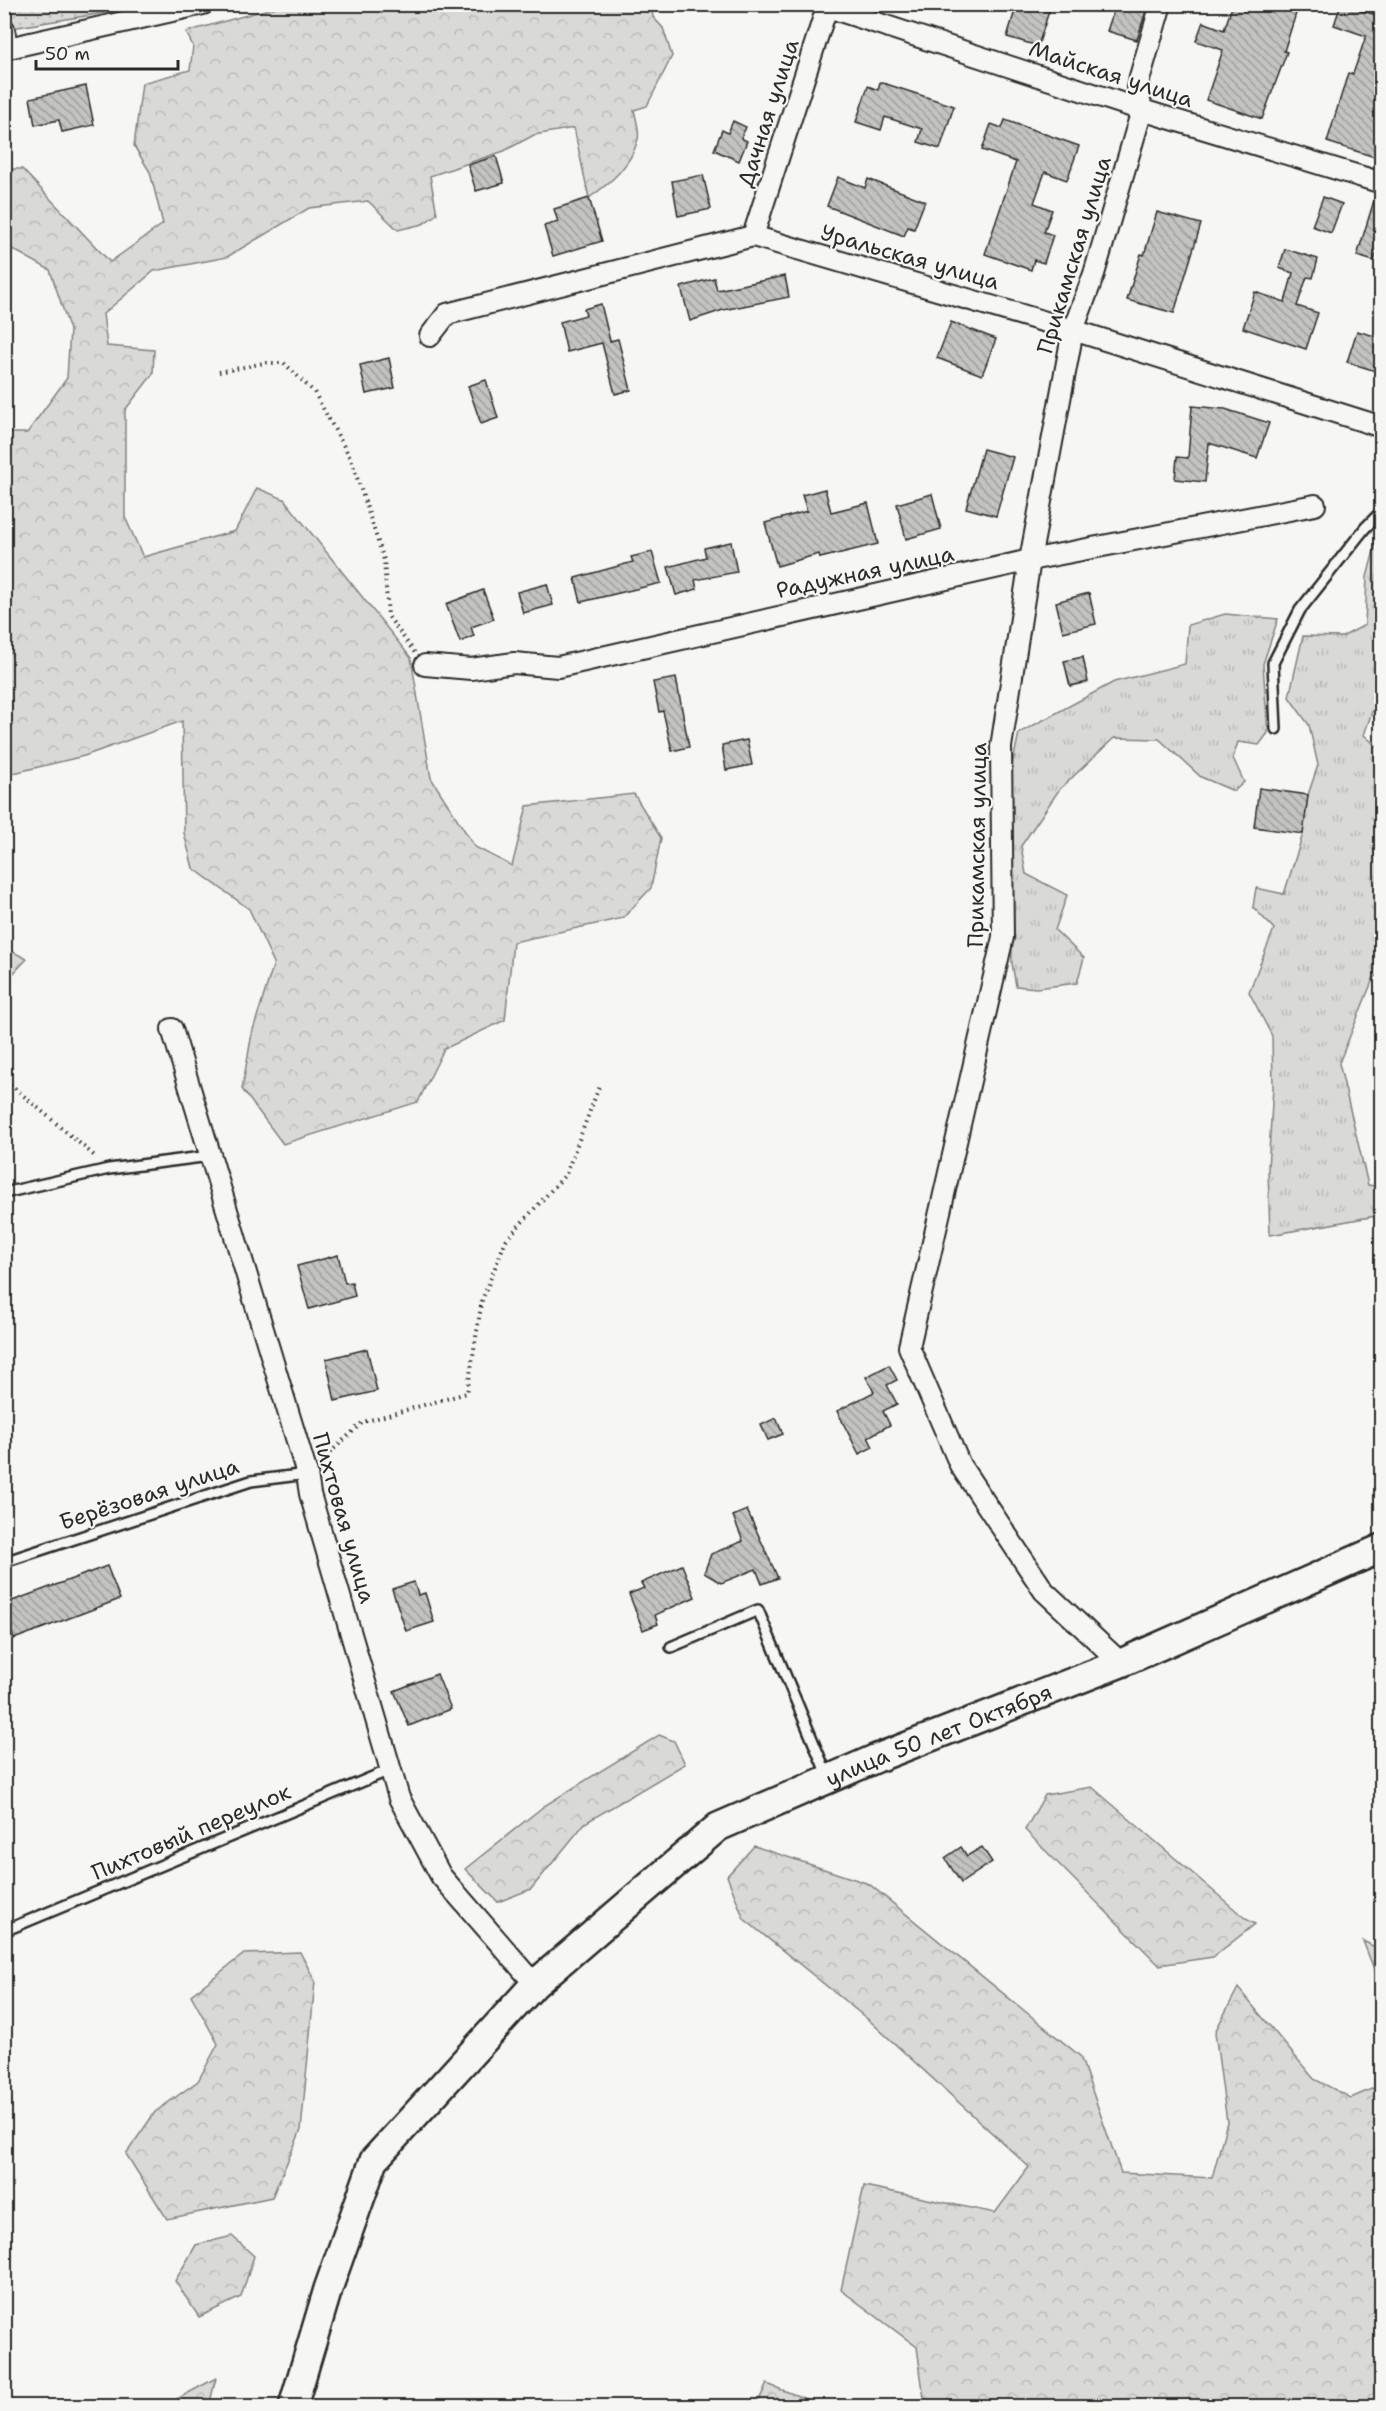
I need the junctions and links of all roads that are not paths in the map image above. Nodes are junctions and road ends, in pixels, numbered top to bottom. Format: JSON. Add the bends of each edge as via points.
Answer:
{"nodes":[{"id":1,"x":203,"y":4,"type":"edge"},
{"id":2,"x":1161,"y":4,"type":"edge"},
{"id":3,"x":828,"y":6,"type":"edge"},
{"id":4,"x":149,"y":11,"type":"edge"},
{"id":5,"x":5,"y":42,"type":"edge"},
{"id":6,"x":1142,"y":110,"type":"junction"},
{"id":7,"x":1382,"y":183,"type":"edge"},
{"id":8,"x":753,"y":236,"type":"junction"},
{"id":9,"x":1072,"y":330,"type":"junction"},
{"id":10,"x":430,"y":336,"type":"dead end"},
{"id":11,"x":1382,"y":427,"type":"edge"},
{"id":12,"x":1315,"y":505,"type":"dead end"},
{"id":13,"x":1382,"y":511,"type":"edge"},
{"id":14,"x":1030,"y":560,"type":"junction"},
{"id":15,"x":425,"y":665,"type":"road end"},
{"id":16,"x":1276,"y":729,"type":"dead end"},
{"id":17,"x":172,"y":1029,"type":"dead end"},
{"id":18,"x":210,"y":1156,"type":"junction"},
{"id":19,"x":4,"y":1193,"type":"edge"},
{"id":20,"x":307,"y":1474,"type":"junction"},
{"id":21,"x":1382,"y":1548,"type":"edge"},
{"id":22,"x":4,"y":1562,"type":"edge"},
{"id":23,"x":671,"y":1647,"type":"dead end"},
{"id":24,"x":1121,"y":1664,"type":"junction"},
{"id":25,"x":392,"y":1769,"type":"junction"},
{"id":26,"x":829,"y":1778,"type":"junction"},
{"id":27,"x":4,"y":1931,"type":"edge"},
{"id":28,"x":535,"y":1984,"type":"junction"},
{"id":29,"x":292,"y":2406,"type":"edge"}],
"edges":[{"from":1,"to":4,"type":"street"},
{"from":2,"to":6,"type":"street","name":"Прикамская улица","via":[[1137,87]]},
{"from":3,"to":6,"type":"street","name":"Майская улица"},
{"from":3,"to":8,"type":"street","name":"Дачная улица"},
{"from":4,"to":5,"type":"street"},
{"from":6,"to":7,"type":"street","name":"Майская улица"},
{"from":6,"to":9,"type":"street","name":"Прикамская улица","via":[[1094,274]]},
{"from":8,"to":9,"type":"street","name":"Уральская улица"},
{"from":8,"to":10,"type":"street","via":[[447,314]]},
{"from":9,"to":11,"type":"street","name":"Уральская улица"},
{"from":9,"to":14,"type":"street","name":"Прикамская улица"},
{"from":12,"to":14,"type":"street","name":"Радужная улица"},
{"from":13,"to":16,"type":"lane","via":[[1300,610],[1273,663]]},
{"from":14,"to":15,"type":"street","name":"Радужная улица","via":[[558,667],[514,663],[471,669]]},
{"from":14,"to":24,"type":"street","name":"Прикамская улица","via":[[1001,747],[1003,937],[909,1347],[960,1465],[1044,1591]]},
{"from":17,"to":18,"type":"street","name":"Пихтовая улица"},
{"from":18,"to":19,"type":"lane","via":[[109,1168]]},
{"from":18,"to":20,"type":"street","name":"Пихтовая улица"},
{"from":20,"to":22,"type":"lane","name":"Берёзовая улица","via":[[251,1481]]},
{"from":20,"to":25,"type":"street","name":"Пихтовая улица"},
{"from":21,"to":24,"type":"main road","name":"улица 50 лет Октября"},
{"from":23,"to":26,"type":"lane","via":[[758,1610]]},
{"from":24,"to":26,"type":"main road","name":"улица 50 лет Октября"},
{"from":25,"to":27,"type":"lane","name":"Пихтовый переулок"},
{"from":25,"to":28,"type":"street","name":"Пихтовая улица","via":[[399,1798],[441,1876]]},
{"from":26,"to":28,"type":"main road","name":"улица 50 лет Октября","via":[[718,1827]]},
{"from":28,"to":29,"type":"main road","name":"улица 50 лет Октября","via":[[374,2160]]}]}
